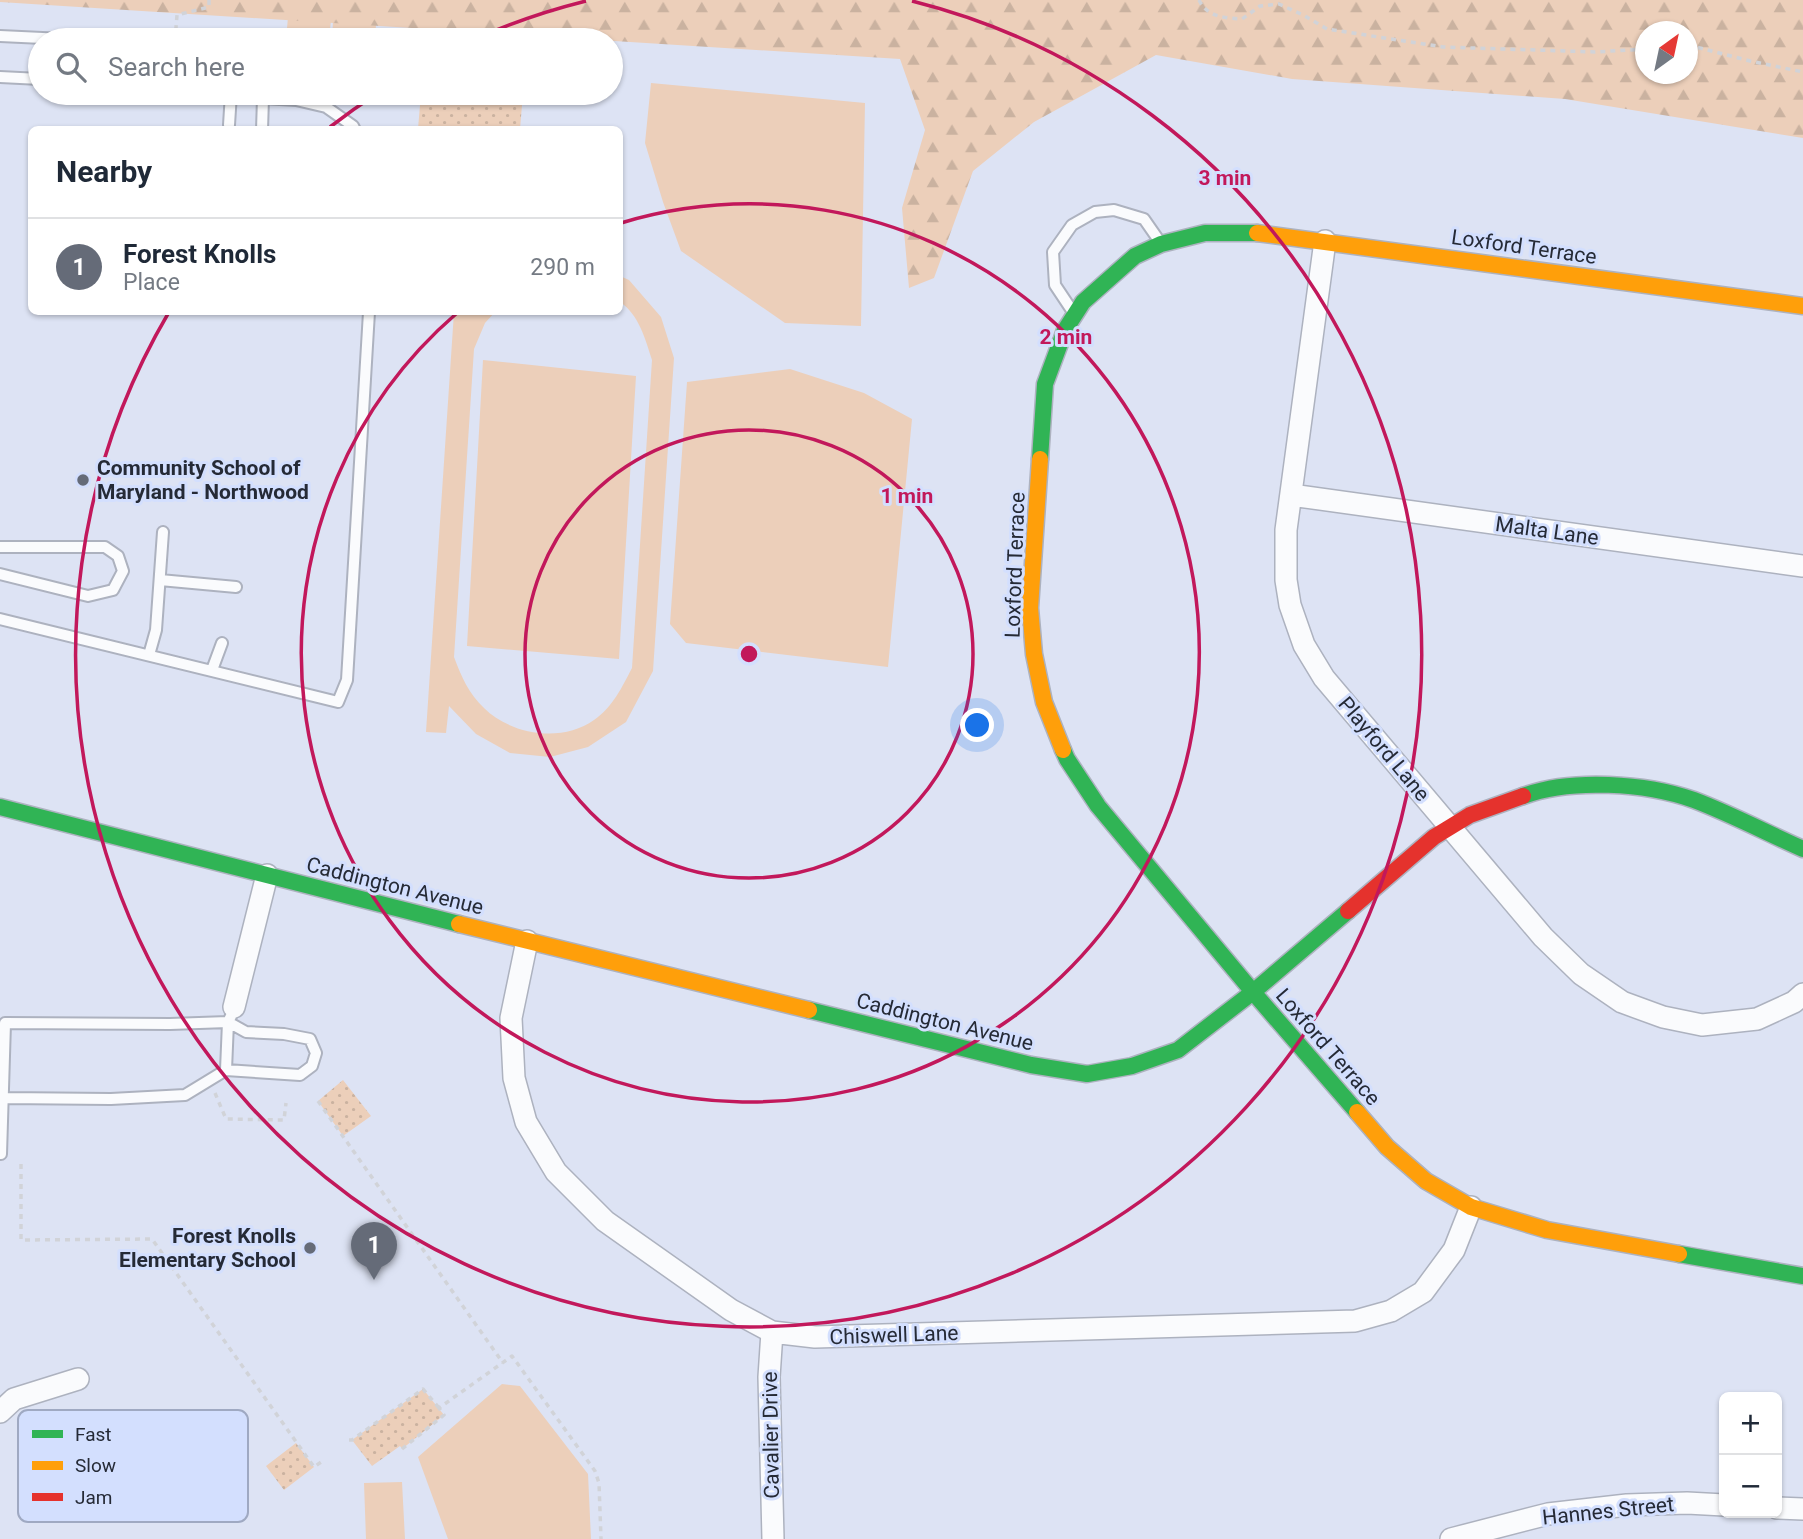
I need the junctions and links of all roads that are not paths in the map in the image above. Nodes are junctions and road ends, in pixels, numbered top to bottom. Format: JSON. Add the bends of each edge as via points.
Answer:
{"nodes":[{"id":1,"x":0,"y":36,"type":"edge"},
{"id":2,"x":28,"y":37,"type":"edge"},
{"id":3,"x":0,"y":77,"type":"edge"},
{"id":4,"x":28,"y":78,"type":"edge"},
{"id":5,"x":230,"y":105,"type":"edge"},
{"id":6,"x":259,"y":105,"type":"edge"},
{"id":7,"x":317,"y":105,"type":"edge"},
{"id":8,"x":229,"y":125,"type":"dead end"},
{"id":9,"x":262,"y":126,"type":"edge"},
{"id":10,"x":353,"y":126,"type":"edge"},
{"id":11,"x":1325,"y":242,"type":"junction"},
{"id":12,"x":1161,"y":243,"type":"junction"},
{"id":13,"x":1803,"y":306,"type":"edge"},
{"id":14,"x":369,"y":315,"type":"edge"},
{"id":15,"x":1075,"y":315,"type":"junction"},
{"id":16,"x":1291,"y":495,"type":"junction"},
{"id":17,"x":163,"y":532,"type":"dead end"},
{"id":18,"x":0,"y":547,"type":"edge"},
{"id":19,"x":1803,"y":566,"type":"edge"},
{"id":20,"x":0,"y":574,"type":"edge"},
{"id":21,"x":160,"y":580,"type":"junction"},
{"id":22,"x":236,"y":587,"type":"dead end"},
{"id":23,"x":0,"y":619,"type":"edge"},
{"id":24,"x":222,"y":643,"type":"dead end"},
{"id":25,"x":149,"y":655,"type":"junction"},
{"id":26,"x":212,"y":670,"type":"junction"},
{"id":27,"x":0,"y":807,"type":"edge"},
{"id":28,"x":1451,"y":827,"type":"junction"},
{"id":29,"x":1803,"y":849,"type":"edge"},
{"id":30,"x":267,"y":875,"type":"junction"},
{"id":31,"x":527,"y":941,"type":"junction"},
{"id":32,"x":1253,"y":992,"type":"junction"},
{"id":33,"x":1803,"y":994,"type":"edge"},
{"id":34,"x":231,"y":1014,"type":"junction"},
{"id":35,"x":226,"y":1070,"type":"junction"},
{"id":36,"x":4,"y":1098,"type":"junction"},
{"id":37,"x":1,"y":1154,"type":"edge"},
{"id":38,"x":1471,"y":1207,"type":"junction"},
{"id":39,"x":1803,"y":1276,"type":"edge"},
{"id":40,"x":772,"y":1332,"type":"junction"},
{"id":41,"x":78,"y":1379,"type":"dead end"},
{"id":42,"x":0,"y":1412,"type":"edge"},
{"id":43,"x":1719,"y":1505,"type":"edge"},
{"id":44,"x":1782,"y":1508,"type":"edge"},
{"id":45,"x":1803,"y":1509,"type":"edge"},
{"id":46,"x":773,"y":1539,"type":"edge"},
{"id":47,"x":1451,"y":1539,"type":"edge"}],
"edges":[{"from":1,"to":2,"type":"lane"},
{"from":3,"to":4,"type":"lane"},
{"from":5,"to":8,"type":"lane"},
{"from":6,"to":9,"type":"lane"},
{"from":7,"to":10,"type":"lane"},
{"from":11,"to":12,"type":"street","name":"Loxford Terrace","via":[[1248,232],[1205,233]]},
{"from":11,"to":13,"type":"street","name":"Loxford Terrace"},
{"from":11,"to":16,"type":"street","name":"Playford Lane"},
{"from":12,"to":15,"type":"street","name":"Loxford Terrace","via":[[1135,256],[1083,302]]},
{"from":12,"to":15,"type":"lane","via":[[1144,219],[1114,210],[1095,212],[1072,225],[1053,251],[1055,285]]},
{"from":14,"to":26,"type":"lane","via":[[347,680],[338,702]]},
{"from":15,"to":32,"type":"street","name":"Loxford Terrace","via":[[1045,384],[1030,608],[1044,702],[1067,759],[1098,806]]},
{"from":16,"to":19,"type":"street","name":"Malta Lane"},
{"from":16,"to":28,"type":"street","name":"Playford Lane","via":[[1286,580],[1304,645],[1324,678]]},
{"from":17,"to":21,"type":"lane"},
{"from":18,"to":20,"type":"lane","via":[[105,547],[118,556],[123,571],[113,590],[88,596]]},
{"from":21,"to":22,"type":"lane"},
{"from":21,"to":25,"type":"lane"},
{"from":23,"to":25,"type":"lane"},
{"from":24,"to":26,"type":"lane"},
{"from":25,"to":26,"type":"lane"},
{"from":27,"to":30,"type":"street","name":"Caddington Avenue"},
{"from":28,"to":29,"type":"street","name":"Caddington Avenue","via":[[1470,815],[1536,792],[1580,785],[1640,787],[1693,800]]},
{"from":28,"to":32,"type":"street","name":"Caddington Avenue"},
{"from":28,"to":33,"type":"street","name":"Playford Lane","via":[[1543,937],[1581,974],[1622,1002],[1663,1017],[1702,1024],[1757,1019]]},
{"from":30,"to":31,"type":"street","name":"Caddington Avenue"},
{"from":30,"to":34,"type":"street"},
{"from":31,"to":32,"type":"street","name":"Caddington Avenue","via":[[1031,1065],[1087,1074],[1132,1066],[1178,1050]]},
{"from":31,"to":40,"type":"street","name":"Chiswell Lane","via":[[512,1018],[514,1079],[526,1122],[555,1172],[605,1221],[731,1310]]},
{"from":32,"to":38,"type":"street","name":"Loxford Terrace","via":[[1387,1147],[1426,1181]]},
{"from":34,"to":35,"type":"lane"},
{"from":34,"to":35,"type":"lane","via":[[246,1032],[310,1039],[316,1053],[312,1066],[300,1075]]},
{"from":34,"to":36,"type":"lane","via":[[170,1024],[5,1023]]},
{"from":35,"to":36,"type":"lane","via":[[184,1095]]},
{"from":36,"to":37,"type":"lane"},
{"from":38,"to":39,"type":"street","name":"Loxford Terrace","via":[[1547,1230]]},
{"from":38,"to":40,"type":"street","name":"Chiswell Lane","via":[[1454,1250],[1423,1292],[1391,1311],[1355,1321],[815,1337]]},
{"from":40,"to":46,"type":"street","name":"Cavalier Drive"},
{"from":41,"to":42,"type":"street","via":[[15,1399]]},
{"from":43,"to":47,"type":"street","name":"Hannes Street","via":[[1627,1505],[1548,1514]]},
{"from":44,"to":45,"type":"street"}]}
